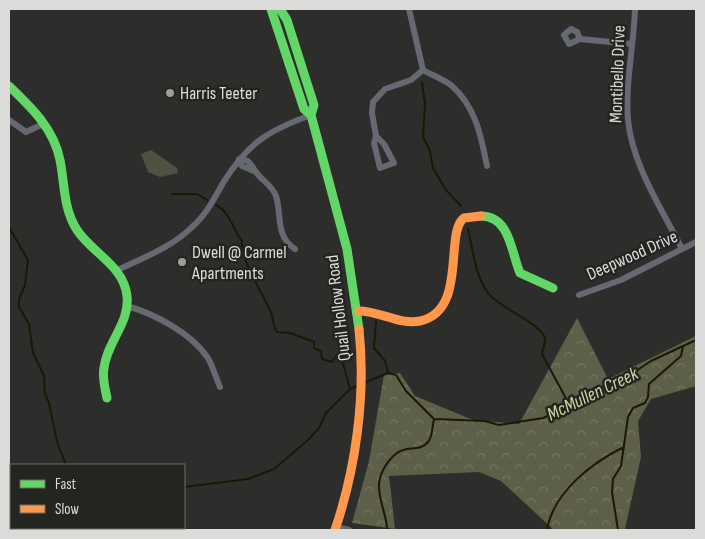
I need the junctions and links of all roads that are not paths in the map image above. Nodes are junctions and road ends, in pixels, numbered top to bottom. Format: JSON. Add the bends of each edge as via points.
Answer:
{"nodes":[{"id":1,"x":271,"y":9,"type":"edge"},
{"id":2,"x":280,"y":9,"type":"edge"},
{"id":3,"x":288,"y":9,"type":"edge"},
{"id":4,"x":635,"y":9,"type":"edge"},
{"id":5,"x":410,"y":11,"type":"edge"},
{"id":6,"x":287,"y":20,"type":"junction"},
{"id":7,"x":580,"y":39,"type":"dead end"},
{"id":8,"x":632,"y":44,"type":"junction"},
{"id":9,"x":424,"y":70,"type":"junction"},
{"id":10,"x":9,"y":86,"type":"edge"},
{"id":11,"x":311,"y":115,"type":"junction"},
{"id":12,"x":9,"y":120,"type":"edge"},
{"id":13,"x":45,"y":123,"type":"junction"},
{"id":14,"x":376,"y":136,"type":"junction"},
{"id":15,"x":239,"y":159,"type":"junction"},
{"id":16,"x":487,"y":166,"type":"dead end"},
{"id":17,"x":696,"y":242,"type":"edge"},
{"id":18,"x":295,"y":249,"type":"dead end"},
{"id":19,"x":682,"y":249,"type":"junction"},
{"id":20,"x":116,"y":271,"type":"junction"},
{"id":21,"x":553,"y":288,"type":"dead end"},
{"id":22,"x":579,"y":295,"type":"dead end"},
{"id":23,"x":127,"y":306,"type":"junction"},
{"id":24,"x":359,"y":311,"type":"junction"},
{"id":25,"x":220,"y":387,"type":"dead end"},
{"id":26,"x":107,"y":398,"type":"dead end"},
{"id":27,"x":336,"y":529,"type":"edge"},
{"id":28,"x":349,"y":530,"type":"edge"}],
"edges":[{"from":1,"to":11,"type":"street","name":"Quail Hollow Road","via":[[304,109]]},
{"from":2,"to":6,"type":"street","name":"Quail Hollow Road"},
{"from":3,"to":6,"type":"street"},
{"from":4,"to":8,"type":"street","name":"Montibello Drive"},
{"from":5,"to":9,"type":"street"},
{"from":6,"to":11,"type":"street","name":"Quail Hollow Road","via":[[314,104]]},
{"from":7,"to":8,"type":"street"},
{"from":8,"to":19,"type":"street","name":"Montibello Drive","via":[[627,105],[630,137],[639,164]]},
{"from":9,"to":14,"type":"street","via":[[411,80],[384,89],[376,96],[372,113]]},
{"from":9,"to":16,"type":"street","via":[[451,85],[468,104],[479,124]]},
{"from":10,"to":13,"type":"street"},
{"from":11,"to":15,"type":"street","via":[[274,130],[251,145]]},
{"from":11,"to":24,"type":"street","name":"Quail Hollow Road","via":[[341,220]]},
{"from":12,"to":13,"type":"street","via":[[26,132]]},
{"from":13,"to":20,"type":"street","via":[[60,159],[64,206],[69,217],[84,240]]},
{"from":14,"to":14,"type":"street","via":[[374,143],[380,168],[394,163]]},
{"from":15,"to":18,"type":"street","via":[[253,165],[272,188],[282,235]]},
{"from":15,"to":20,"type":"street","via":[[192,228],[168,246]]},
{"from":17,"to":19,"type":"street","name":"Deepwood Drive"},
{"from":19,"to":22,"type":"street","name":"Deepwood Drive","via":[[621,280]]},
{"from":20,"to":23,"type":"street","via":[[125,284]]},
{"from":21,"to":24,"type":"street","via":[[520,273],[501,224],[484,216],[471,216],[459,221],[456,228],[449,296],[439,310],[423,320],[411,322],[375,311]]},
{"from":23,"to":25,"type":"street","via":[[147,312],[190,341],[208,358]]},
{"from":23,"to":26,"type":"street","via":[[104,360]]},
{"from":24,"to":27,"type":"street","name":"Quail Hollow Road","via":[[360,404],[352,462]]},
{"from":27,"to":28,"type":"street"}]}
